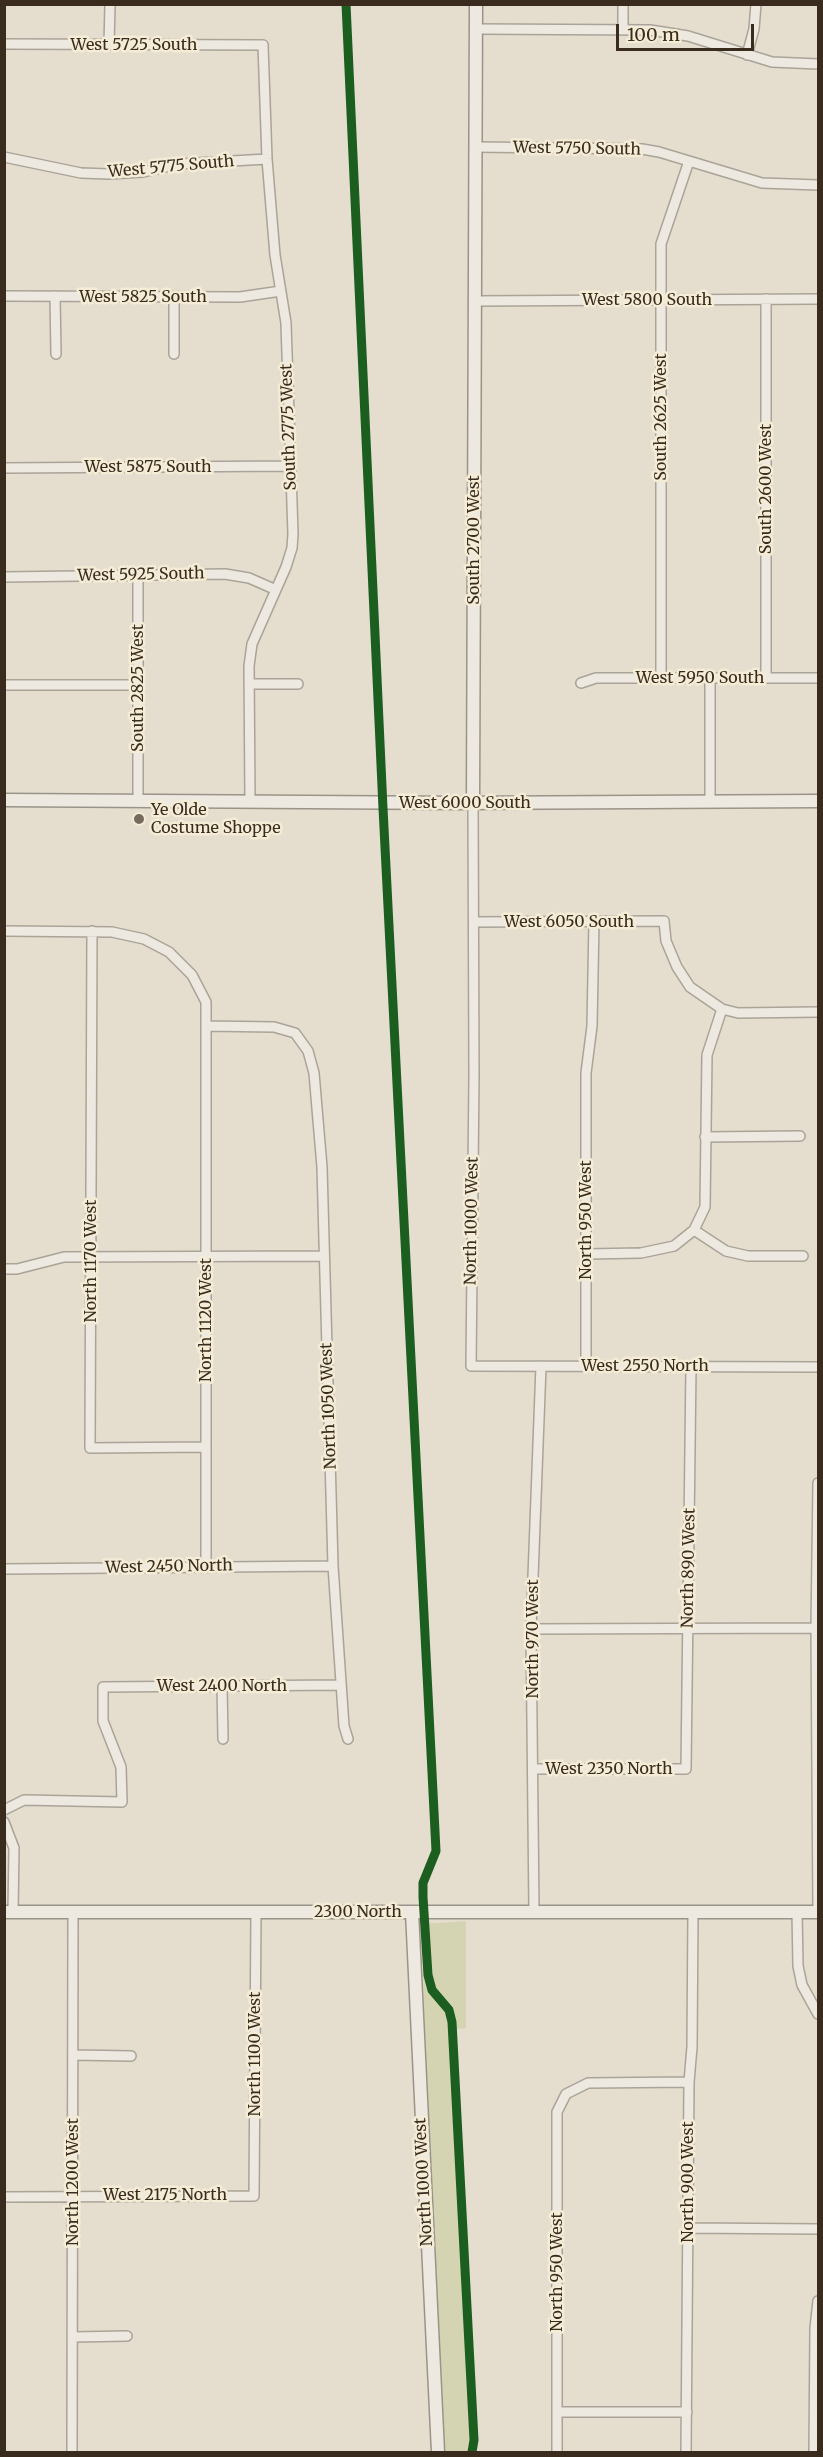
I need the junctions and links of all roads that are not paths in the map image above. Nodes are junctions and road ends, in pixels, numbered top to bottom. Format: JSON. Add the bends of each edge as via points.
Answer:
{"nodes":[{"id":1,"x":110,"y":4,"type":"edge"},
{"id":2,"x":476,"y":4,"type":"edge"},
{"id":3,"x":623,"y":4,"type":"edge"},
{"id":4,"x":756,"y":4,"type":"edge"},
{"id":5,"x":476,"y":29,"type":"junction"},
{"id":6,"x":623,"y":29,"type":"junction"},
{"id":7,"x":4,"y":44,"type":"edge"},
{"id":8,"x":109,"y":45,"type":"junction"},
{"id":9,"x":262,"y":45,"type":"joint"},
{"id":10,"x":747,"y":55,"type":"junction"},
{"id":11,"x":819,"y":64,"type":"edge"},
{"id":12,"x":475,"y":147,"type":"junction"},
{"id":13,"x":4,"y":157,"type":"edge"},
{"id":14,"x":267,"y":159,"type":"junction"},
{"id":15,"x":689,"y":161,"type":"junction"},
{"id":16,"x":819,"y":185,"type":"edge"},
{"id":17,"x":281,"y":291,"type":"junction"},
{"id":18,"x":4,"y":296,"type":"edge"},
{"id":19,"x":55,"y":296,"type":"junction"},
{"id":20,"x":174,"y":297,"type":"junction"},
{"id":21,"x":766,"y":299,"type":"junction"},
{"id":22,"x":819,"y":299,"type":"edge"},
{"id":23,"x":661,"y":300,"type":"junction"},
{"id":24,"x":475,"y":301,"type":"junction"},
{"id":25,"x":56,"y":354,"type":"dead end"},
{"id":26,"x":174,"y":354,"type":"dead end"},
{"id":27,"x":291,"y":466,"type":"junction"},
{"id":28,"x":4,"y":468,"type":"edge"},
{"id":29,"x":138,"y":575,"type":"junction"},
{"id":30,"x":4,"y":577,"type":"edge"},
{"id":31,"x":274,"y":589,"type":"junction"},
{"id":32,"x":661,"y":678,"type":"junction"},
{"id":33,"x":710,"y":678,"type":"junction"},
{"id":34,"x":766,"y":678,"type":"junction"},
{"id":35,"x":819,"y":678,"type":"edge"},
{"id":36,"x":581,"y":683,"type":"dead end"},
{"id":37,"x":249,"y":684,"type":"junction"},
{"id":38,"x":298,"y":684,"type":"dead end"},
{"id":39,"x":138,"y":685,"type":"junction"},
{"id":40,"x":4,"y":686,"type":"edge"},
{"id":41,"x":4,"y":800,"type":"edge"},
{"id":42,"x":138,"y":800,"type":"junction"},
{"id":43,"x":250,"y":801,"type":"junction"},
{"id":44,"x":819,"y":801,"type":"edge"},
{"id":45,"x":710,"y":802,"type":"junction"},
{"id":46,"x":473,"y":803,"type":"junction"},
{"id":47,"x":594,"y":921,"type":"junction"},
{"id":48,"x":474,"y":922,"type":"junction"},
{"id":49,"x":4,"y":931,"type":"edge"},
{"id":50,"x":92,"y":932,"type":"junction"},
{"id":51,"x":722,"y":1009,"type":"junction"},
{"id":52,"x":819,"y":1012,"type":"edge"},
{"id":53,"x":206,"y":1026,"type":"junction"},
{"id":54,"x":474,"y":1076,"type":"joint"},
{"id":55,"x":800,"y":1136,"type":"dead end"},
{"id":56,"x":705,"y":1137,"type":"junction"},
{"id":57,"x":694,"y":1230,"type":"junction"},
{"id":58,"x":586,"y":1254,"type":"junction"},
{"id":59,"x":206,"y":1256,"type":"junction"},
{"id":60,"x":324,"y":1256,"type":"junction"},
{"id":61,"x":803,"y":1256,"type":"dead end"},
{"id":62,"x":91,"y":1257,"type":"junction"},
{"id":63,"x":4,"y":1269,"type":"edge"},
{"id":64,"x":471,"y":1366,"type":"joint"},
{"id":65,"x":541,"y":1366,"type":"junction"},
{"id":66,"x":586,"y":1366,"type":"junction"},
{"id":67,"x":691,"y":1366,"type":"junction"},
{"id":68,"x":819,"y":1367,"type":"edge"},
{"id":69,"x":206,"y":1447,"type":"junction"},
{"id":70,"x":819,"y":1483,"type":"edge"},
{"id":71,"x":333,"y":1566,"type":"junction"},
{"id":72,"x":206,"y":1567,"type":"junction"},
{"id":73,"x":4,"y":1569,"type":"edge"},
{"id":74,"x":688,"y":1628,"type":"junction"},
{"id":75,"x":817,"y":1628,"type":"edge"},
{"id":76,"x":531,"y":1629,"type":"junction"},
{"id":77,"x":341,"y":1685,"type":"junction"},
{"id":78,"x":222,"y":1686,"type":"junction"},
{"id":79,"x":223,"y":1739,"type":"dead end"},
{"id":80,"x":348,"y":1739,"type":"dead end"},
{"id":81,"x":533,"y":1769,"type":"junction"},
{"id":82,"x":686,"y":1769,"type":"joint"},
{"id":83,"x":4,"y":1810,"type":"edge"},
{"id":84,"x":4,"y":1822,"type":"edge"},
{"id":85,"x":9,"y":1912,"type":"edge"},
{"id":86,"x":73,"y":1912,"type":"junction"},
{"id":87,"x":256,"y":1912,"type":"junction"},
{"id":88,"x":412,"y":1912,"type":"junction"},
{"id":89,"x":534,"y":1912,"type":"junction"},
{"id":90,"x":693,"y":1912,"type":"junction"},
{"id":91,"x":797,"y":1912,"type":"junction"},
{"id":92,"x":818,"y":1912,"type":"edge"},
{"id":93,"x":819,"y":2014,"type":"edge"},
{"id":94,"x":73,"y":2055,"type":"junction"},
{"id":95,"x":131,"y":2056,"type":"dead end"},
{"id":96,"x":689,"y":2082,"type":"junction"},
{"id":97,"x":72,"y":2195,"type":"junction"},
{"id":98,"x":254,"y":2196,"type":"joint"},
{"id":99,"x":4,"y":2197,"type":"edge"},
{"id":100,"x":688,"y":2228,"type":"junction"},
{"id":101,"x":819,"y":2229,"type":"edge"},
{"id":102,"x":819,"y":2301,"type":"edge"},
{"id":103,"x":127,"y":2336,"type":"dead end"},
{"id":104,"x":73,"y":2337,"type":"junction"},
{"id":105,"x":816,"y":2384,"type":"edge"},
{"id":106,"x":557,"y":2412,"type":"junction"},
{"id":107,"x":687,"y":2412,"type":"junction"},
{"id":108,"x":72,"y":2452,"type":"edge"},
{"id":109,"x":438,"y":2452,"type":"edge"},
{"id":110,"x":557,"y":2452,"type":"edge"},
{"id":111,"x":686,"y":2452,"type":"edge"},
{"id":112,"x":814,"y":2452,"type":"edge"}],
"edges":[{"from":1,"to":8,"type":"street"},
{"from":2,"to":5,"type":"street","name":"South 2700 West"},
{"from":3,"to":6,"type":"street"},
{"from":4,"to":10,"type":"street"},
{"from":5,"to":6,"type":"street"},
{"from":5,"to":12,"type":"street","name":"South 2700 West"},
{"from":6,"to":10,"type":"street","via":[[688,36]]},
{"from":7,"to":8,"type":"street","name":"West 5725 South"},
{"from":8,"to":9,"type":"street","name":"West 5725 South"},
{"from":9,"to":14,"type":"street","name":"South 2775 West"},
{"from":10,"to":11,"type":"street","via":[[772,62]]},
{"from":12,"to":15,"type":"street","name":"West 5750 South","via":[[642,149]]},
{"from":12,"to":24,"type":"street","name":"South 2700 West"},
{"from":13,"to":14,"type":"street","name":"West 5775 South","via":[[81,173],[109,174],[179,164]]},
{"from":14,"to":17,"type":"street","name":"South 2775 West"},
{"from":15,"to":16,"type":"street","name":"West 5750 South","via":[[762,183]]},
{"from":15,"to":23,"type":"street","name":"South 2625 West","via":[[661,244]]},
{"from":17,"to":20,"type":"street","name":"West 5825 South","via":[[240,297]]},
{"from":17,"to":27,"type":"street","name":"South 2775 West","via":[[286,323]]},
{"from":18,"to":19,"type":"street","name":"West 5825 South"},
{"from":19,"to":20,"type":"street","name":"West 5825 South"},
{"from":19,"to":25,"type":"street"},
{"from":20,"to":26,"type":"street"},
{"from":21,"to":22,"type":"street","name":"West 5800 South"},
{"from":21,"to":23,"type":"street","name":"West 5800 South"},
{"from":21,"to":34,"type":"street","name":"South 2600 West"},
{"from":23,"to":24,"type":"street","name":"West 5800 South"},
{"from":23,"to":32,"type":"street","name":"South 2625 West"},
{"from":24,"to":46,"type":"street","name":"South 2700 West"},
{"from":27,"to":28,"type":"street","name":"West 5875 South"},
{"from":27,"to":31,"type":"street","name":"South 2775 West","via":[[292,548]]},
{"from":29,"to":30,"type":"street","name":"West 5925 South"},
{"from":29,"to":31,"type":"street","name":"West 5925 South","via":[[225,574],[249,578]]},
{"from":29,"to":39,"type":"street","name":"South 2825 West"},
{"from":31,"to":37,"type":"street","name":"South 2775 West","via":[[252,644]]},
{"from":32,"to":33,"type":"street","name":"West 5950 South"},
{"from":32,"to":36,"type":"street","name":"West 5950 South","via":[[596,678]]},
{"from":33,"to":34,"type":"street","name":"West 5950 South"},
{"from":33,"to":45,"type":"street"},
{"from":34,"to":35,"type":"street","name":"West 5950 South"},
{"from":37,"to":38,"type":"street"},
{"from":37,"to":43,"type":"street","name":"South 2775 West"},
{"from":39,"to":40,"type":"street"},
{"from":39,"to":42,"type":"street","name":"South 2825 West"},
{"from":41,"to":42,"type":"street","name":"West 6000 South"},
{"from":42,"to":43,"type":"street","name":"West 6000 South"},
{"from":43,"to":46,"type":"street","name":"West 6000 South"},
{"from":44,"to":45,"type":"street","name":"West 6000 South"},
{"from":45,"to":46,"type":"street","name":"West 6000 South"},
{"from":46,"to":48,"type":"street","name":"South 2700 West"},
{"from":47,"to":48,"type":"street","name":"West 6050 South"},
{"from":47,"to":51,"type":"street","name":"West 6050 South","via":[[664,921],[666,941],[690,987]]},
{"from":47,"to":58,"type":"street","name":"North 950 West","via":[[592,1026],[586,1073]]},
{"from":48,"to":54,"type":"street","name":"South 2700 West"},
{"from":49,"to":50,"type":"street"},
{"from":50,"to":53,"type":"street","name":"North 1120 West","via":[[144,939],[169,952],[192,975],[206,1002]]},
{"from":50,"to":62,"type":"street","name":"North 1170 West"},
{"from":51,"to":52,"type":"street","via":[[738,1013]]},
{"from":51,"to":56,"type":"street","via":[[707,1055]]},
{"from":53,"to":59,"type":"street","name":"North 1120 West"},
{"from":53,"to":60,"type":"street","name":"North 1050 West","via":[[274,1027],[295,1033],[308,1051],[314,1073],[322,1167]]},
{"from":54,"to":64,"type":"street","name":"North 1000 West"},
{"from":55,"to":56,"type":"street"},
{"from":56,"to":57,"type":"street","via":[[705,1207]]},
{"from":57,"to":58,"type":"street","via":[[674,1246],[641,1253]]},
{"from":57,"to":61,"type":"street","via":[[726,1251],[748,1256]]},
{"from":58,"to":66,"type":"street","name":"North 950 West"},
{"from":59,"to":60,"type":"street"},
{"from":59,"to":62,"type":"street"},
{"from":59,"to":69,"type":"street","name":"North 1120 West"},
{"from":60,"to":71,"type":"street","name":"North 1050 West"},
{"from":62,"to":63,"type":"street","via":[[64,1257]]},
{"from":62,"to":69,"type":"street","name":"North 1170 West","via":[[90,1448]]},
{"from":64,"to":65,"type":"street","name":"West 2550 North"},
{"from":65,"to":66,"type":"street","name":"West 2550 North"},
{"from":65,"to":76,"type":"street","name":"North 970 West"},
{"from":66,"to":67,"type":"street","name":"West 2550 North"},
{"from":67,"to":68,"type":"street","name":"West 2550 North"},
{"from":67,"to":74,"type":"street","name":"North 890 West"},
{"from":69,"to":72,"type":"street","name":"North 1120 West"},
{"from":70,"to":75,"type":"street"},
{"from":71,"to":72,"type":"street","name":"West 2450 North"},
{"from":71,"to":77,"type":"street","name":"North 1050 West"},
{"from":72,"to":73,"type":"street","name":"West 2450 North"},
{"from":74,"to":75,"type":"street"},
{"from":74,"to":76,"type":"street"},
{"from":74,"to":82,"type":"street","name":"North 890 West"},
{"from":75,"to":92,"type":"street"},
{"from":76,"to":81,"type":"street","name":"North 970 West"},
{"from":77,"to":78,"type":"street","name":"West 2400 North"},
{"from":77,"to":80,"type":"street","name":"North 1050 West"},
{"from":78,"to":79,"type":"street"},
{"from":78,"to":83,"type":"street","name":"West 2400 North","via":[[103,1687],[103,1721],[121,1767],[122,1802],[24,1800]]},
{"from":81,"to":82,"type":"street","name":"West 2350 North"},
{"from":81,"to":89,"type":"street","name":"North 970 West"},
{"from":84,"to":85,"type":"street","via":[[14,1848]]},
{"from":85,"to":86,"type":"street","name":"2300 North"},
{"from":86,"to":87,"type":"street","name":"2300 North"},
{"from":86,"to":94,"type":"street","name":"North 1200 West"},
{"from":87,"to":88,"type":"street","name":"2300 North"},
{"from":87,"to":98,"type":"street","name":"North 1100 West"},
{"from":88,"to":89,"type":"street","name":"2300 North"},
{"from":88,"to":109,"type":"street","name":"North 1000 West"},
{"from":89,"to":90,"type":"street","name":"2300 North"},
{"from":90,"to":91,"type":"street","name":"2300 North"},
{"from":90,"to":96,"type":"street","name":"North 900 West"},
{"from":91,"to":92,"type":"street","name":"2300 North"},
{"from":91,"to":93,"type":"street","via":[[802,1985]]},
{"from":94,"to":95,"type":"street"},
{"from":94,"to":97,"type":"street","name":"North 1200 West"},
{"from":96,"to":100,"type":"street","name":"North 900 West"},
{"from":96,"to":106,"type":"street","name":"North 950 West","via":[[588,2083],[566,2094],[557,2112]]},
{"from":97,"to":98,"type":"street","name":"West 2175 North"},
{"from":97,"to":99,"type":"street","name":"West 2175 North"},
{"from":97,"to":104,"type":"street","name":"North 1200 West"},
{"from":100,"to":101,"type":"street"},
{"from":100,"to":107,"type":"street","name":"North 900 West"},
{"from":102,"to":105,"type":"street","via":[[815,2328]]},
{"from":103,"to":104,"type":"street"},
{"from":104,"to":108,"type":"street","name":"North 1200 West"},
{"from":105,"to":112,"type":"street"},
{"from":106,"to":107,"type":"street"},
{"from":106,"to":110,"type":"street","name":"North 950 West"},
{"from":107,"to":111,"type":"street","name":"North 900 West"}]}
